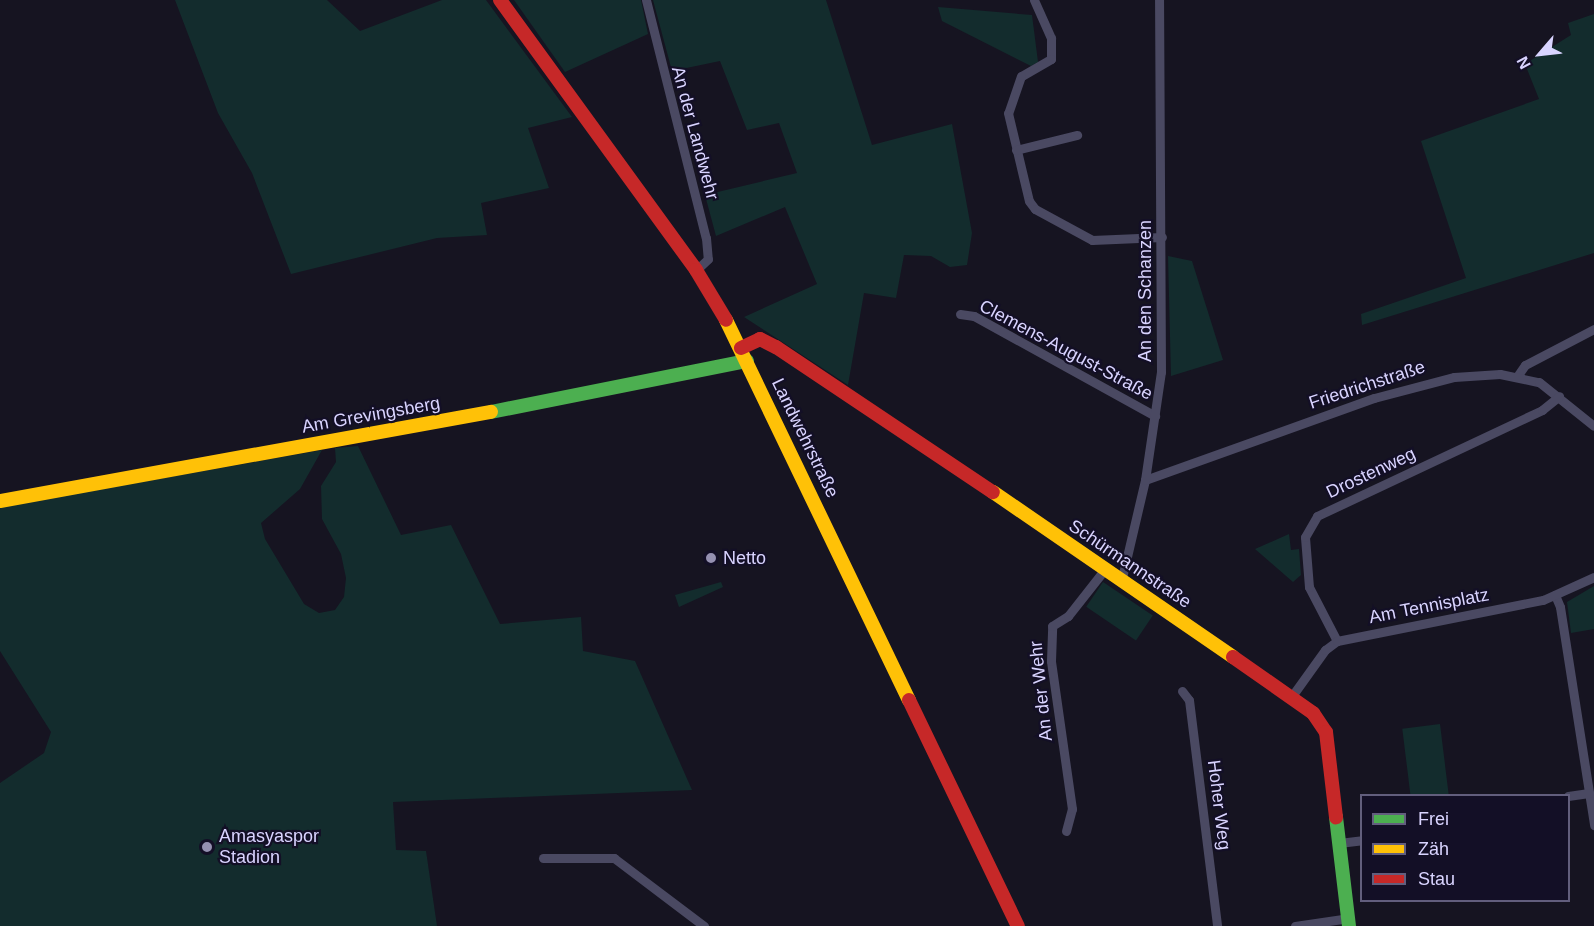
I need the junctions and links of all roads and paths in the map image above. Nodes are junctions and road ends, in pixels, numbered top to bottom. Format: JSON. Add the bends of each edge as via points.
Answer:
{"nodes":[{"id":1,"x":500,"y":0,"type":"edge"},
{"id":2,"x":646,"y":0,"type":"edge"},
{"id":3,"x":1034,"y":0,"type":"edge"},
{"id":4,"x":1159,"y":0,"type":"edge"},
{"id":5,"x":1077,"y":135,"type":"dead end"},
{"id":6,"x":1016,"y":150,"type":"junction"},
{"id":7,"x":1162,"y":237,"type":"junction"},
{"id":8,"x":696,"y":270,"type":"junction"},
{"id":9,"x":960,"y":314,"type":"dead end"},
{"id":10,"x":1594,"y":329,"type":"edge"},
{"id":11,"x":741,"y":348,"type":"junction"},
{"id":12,"x":747,"y":361,"type":"junction"},
{"id":13,"x":1518,"y":375,"type":"junction"},
{"id":14,"x":1559,"y":396,"type":"junction"},
{"id":15,"x":1155,"y":416,"type":"junction"},
{"id":16,"x":1594,"y":426,"type":"edge"},
{"id":17,"x":1145,"y":480,"type":"junction"},
{"id":18,"x":0,"y":501,"type":"edge"},
{"id":19,"x":1105,"y":569,"type":"junction"},
{"id":20,"x":1594,"y":577,"type":"edge"},
{"id":21,"x":1122,"y":578,"type":"junction"},
{"id":22,"x":1555,"y":595,"type":"junction"},
{"id":23,"x":1337,"y":642,"type":"junction"},
{"id":24,"x":1182,"y":691,"type":"dead end"},
{"id":25,"x":1292,"y":696,"type":"junction"},
{"id":26,"x":1589,"y":793,"type":"junction"},
{"id":27,"x":1570,"y":796,"type":"edge"},
{"id":28,"x":1593,"y":805,"type":"edge"},
{"id":29,"x":1594,"y":825,"type":"edge"},
{"id":30,"x":1066,"y":831,"type":"dead end"},
{"id":31,"x":1360,"y":840,"type":"edge"},
{"id":32,"x":1339,"y":843,"type":"junction"},
{"id":33,"x":543,"y":858,"type":"dead end"},
{"id":34,"x":1349,"y":922,"type":"edge"},
{"id":35,"x":705,"y":926,"type":"edge"},
{"id":36,"x":1018,"y":926,"type":"edge"},
{"id":37,"x":1217,"y":926,"type":"edge"},
{"id":38,"x":1295,"y":926,"type":"edge"}],
"edges":[{"from":1,"to":8,"type":"street","name":"Landwehrstraße"},
{"from":2,"to":8,"type":"street","name":"An der Landwehr","via":[[706,238],[708,259]]},
{"from":3,"to":6,"type":"street","via":[[1053,48],[1051,59],[1021,76],[1012,93],[1008,113]]},
{"from":4,"to":7,"type":"street","name":"An den Schanzen"},
{"from":5,"to":6,"type":"street"},
{"from":6,"to":7,"type":"street","via":[[1025,191],[1035,209],[1092,240]]},
{"from":7,"to":15,"type":"street","name":"An den Schanzen","via":[[1162,362]]},
{"from":8,"to":11,"type":"street","name":"Landwehrstraße"},
{"from":9,"to":15,"type":"street","name":"Clemens-August-Straße","via":[[974,316]]},
{"from":10,"to":13,"type":"street","via":[[1522,367]]},
{"from":11,"to":12,"type":"street","name":"Landwehrstraße"},
{"from":11,"to":19,"type":"street","name":"Schürmannstraße","via":[[760,339],[776,347]]},
{"from":12,"to":18,"type":"street","name":"Am Grevingsberg","via":[[430,424]]},
{"from":12,"to":36,"type":"street","name":"Landwehrstraße"},
{"from":13,"to":14,"type":"street","via":[[1539,382]]},
{"from":13,"to":17,"type":"street","name":"Friedrichstraße","via":[[1479,374],[1425,382]]},
{"from":14,"to":16,"type":"street"},
{"from":14,"to":23,"type":"street","name":"Drostenweg","via":[[1542,410],[1317,516],[1305,537],[1309,586]]},
{"from":15,"to":17,"type":"street","name":"An den Schanzen"},
{"from":17,"to":21,"type":"street","name":"An den Schanzen"},
{"from":19,"to":21,"type":"street","name":"Schürmannstraße"},
{"from":19,"to":30,"type":"street","name":"An der Wehr","via":[[1068,616],[1052,626],[1051,661],[1071,809]]},
{"from":20,"to":22,"type":"street","name":"Am Tennisplatz"},
{"from":21,"to":25,"type":"street","name":"Schürmannstraße"},
{"from":22,"to":23,"type":"street","name":"Am Tennisplatz"},
{"from":22,"to":26,"type":"street","via":[[1560,606]]},
{"from":23,"to":25,"type":"street","via":[[1325,650]]},
{"from":24,"to":37,"type":"street","name":"Hoher Weg","via":[[1189,700]]},
{"from":25,"to":32,"type":"street","name":"Schürmannstraße","via":[[1313,713],[1326,732]]},
{"from":26,"to":27,"type":"street"},
{"from":26,"to":28,"type":"street"},
{"from":28,"to":29,"type":"street"},
{"from":31,"to":32,"type":"street"},
{"from":32,"to":34,"type":"street","name":"Schürmannstraße"},
{"from":33,"to":35,"type":"street","via":[[614,858]]},
{"from":34,"to":38,"type":"street"}]}
